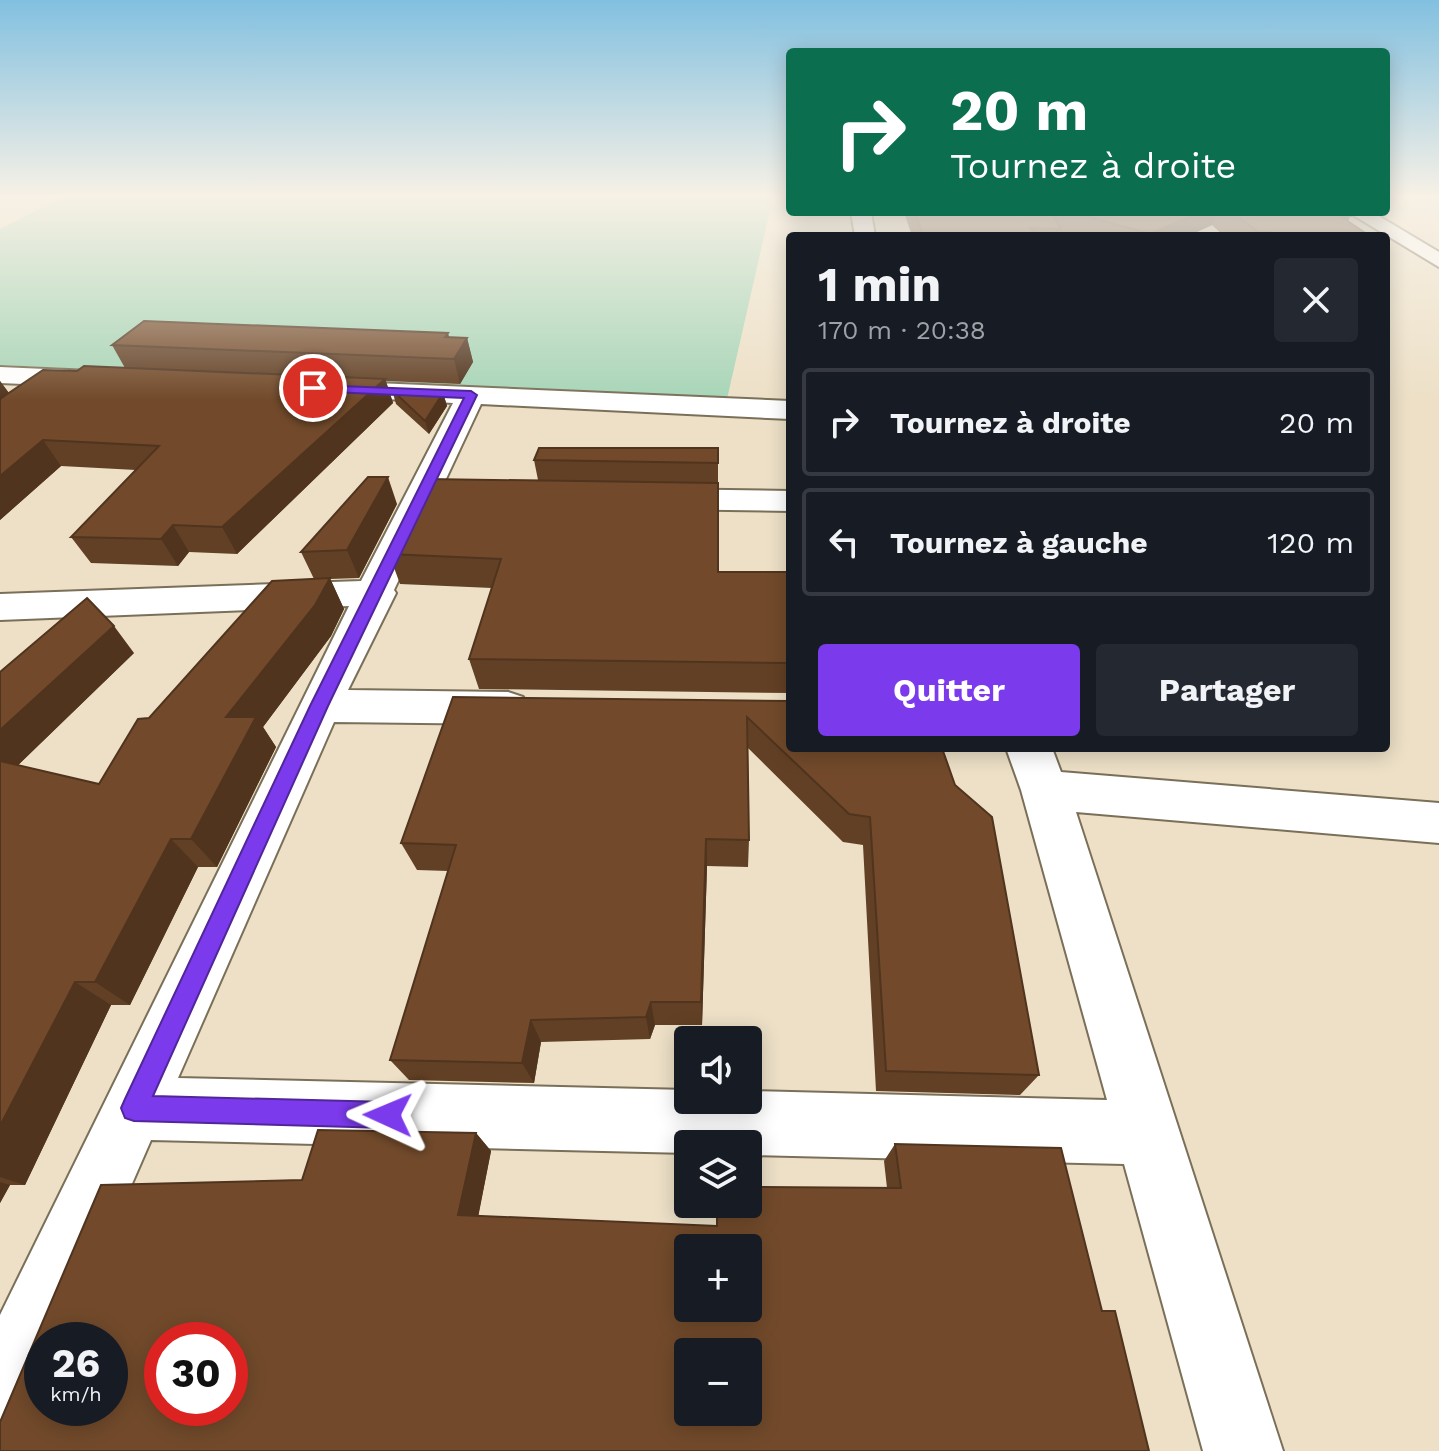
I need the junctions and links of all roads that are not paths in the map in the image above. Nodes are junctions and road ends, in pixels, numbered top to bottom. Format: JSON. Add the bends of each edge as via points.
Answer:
{"nodes":[{"id":1,"x":0,"y":375,"type":"edge"},
{"id":2,"x":60,"y":378,"type":"junction"},
{"id":3,"x":123,"y":381,"type":"edge"},
{"id":4,"x":297,"y":388,"type":"edge"},
{"id":5,"x":471,"y":395,"type":"junction"},
{"id":6,"x":24,"y":403,"type":"edge"},
{"id":7,"x":786,"y":410,"type":"edge"},
{"id":8,"x":630,"y":498,"type":"edge"},
{"id":9,"x":786,"y":501,"type":"edge"},
{"id":10,"x":377,"y":593,"type":"junction"},
{"id":11,"x":0,"y":607,"type":"edge"},
{"id":12,"x":319,"y":706,"type":"junction"},
{"id":13,"x":555,"y":709,"type":"edge"},
{"id":14,"x":1037,"y":769,"type":"edge"},
{"id":15,"x":1439,"y":823,"type":"edge"},
{"id":16,"x":134,"y":1108,"type":"junction"},
{"id":17,"x":1150,"y":1133,"type":"junction"},
{"id":18,"x":0,"y":1398,"type":"edge"},
{"id":19,"x":1243,"y":1451,"type":"edge"}],
"edges":[{"from":1,"to":2,"type":"street"},
{"from":2,"to":3,"type":"street"},
{"from":2,"to":6,"type":"street"},
{"from":4,"to":5,"type":"street"},
{"from":5,"to":7,"type":"street"},
{"from":5,"to":10,"type":"street","via":[[438,495]]},
{"from":8,"to":9,"type":"street"},
{"from":10,"to":11,"type":"street"},
{"from":10,"to":12,"type":"street"},
{"from":12,"to":13,"type":"street"},
{"from":12,"to":16,"type":"street"},
{"from":14,"to":15,"type":"street"},
{"from":14,"to":17,"type":"street"},
{"from":16,"to":17,"type":"street"},
{"from":16,"to":18,"type":"street"},
{"from":17,"to":19,"type":"street"}]}
